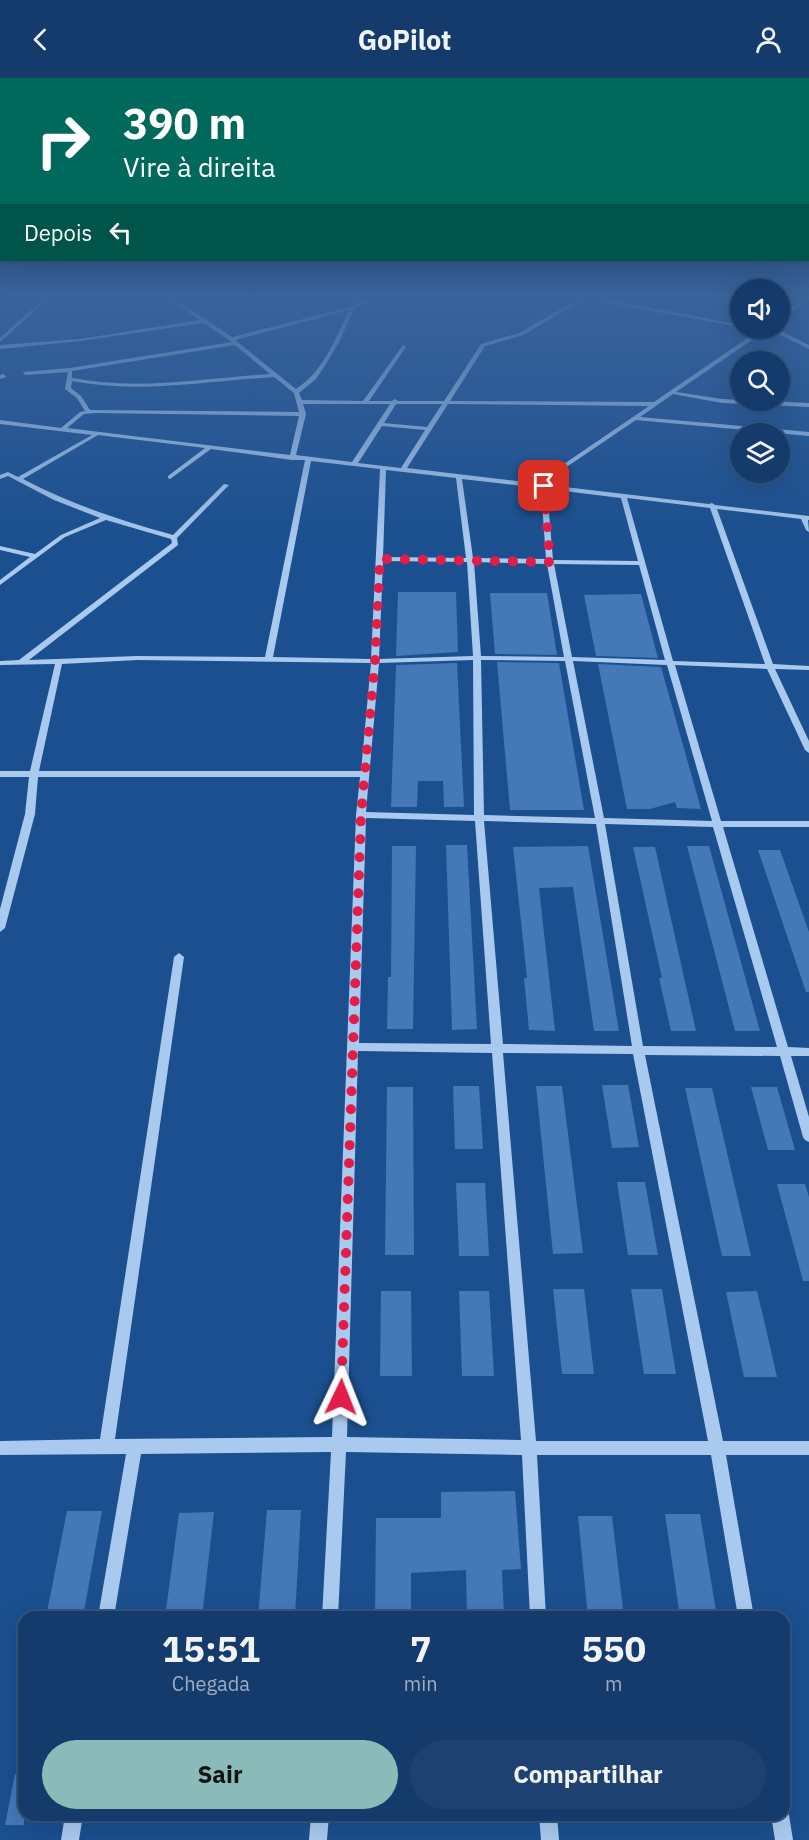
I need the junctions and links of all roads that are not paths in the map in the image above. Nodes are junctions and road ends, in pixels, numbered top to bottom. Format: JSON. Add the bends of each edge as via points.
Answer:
{"nodes":[{"id":1,"x":235,"y":378,"type":"edge"},
{"id":2,"x":279,"y":378,"type":"edge"},
{"id":3,"x":312,"y":378,"type":"edge"},
{"id":4,"x":382,"y":378,"type":"edge"},
{"id":5,"x":462,"y":378,"type":"edge"},
{"id":6,"x":695,"y":378,"type":"edge"},
{"id":7,"x":69,"y":379,"type":"joint"},
{"id":8,"x":296,"y":392,"type":"junction"},
{"id":9,"x":674,"y":393,"type":"junction"},
{"id":10,"x":366,"y":401,"type":"junction"},
{"id":11,"x":395,"y":401,"type":"junction"},
{"id":12,"x":302,"y":402,"type":"junction"},
{"id":13,"x":447,"y":402,"type":"junction"},
{"id":14,"x":655,"y":404,"type":"junction"},
{"id":15,"x":809,"y":405,"type":"edge"},
{"id":16,"x":88,"y":412,"type":"junction"},
{"id":17,"x":303,"y":414,"type":"junction"},
{"id":18,"x":635,"y":418,"type":"junction"},
{"id":19,"x":0,"y":422,"type":"edge"},
{"id":20,"x":381,"y":424,"type":"junction"},
{"id":21,"x":429,"y":429,"type":"junction"},
{"id":22,"x":62,"y":430,"type":"junction"},
{"id":23,"x":809,"y":434,"type":"edge"},
{"id":24,"x":95,"y":435,"type":"junction"},
{"id":25,"x":209,"y":448,"type":"junction"},
{"id":26,"x":292,"y":458,"type":"junction"},
{"id":27,"x":308,"y":460,"type":"junction"},
{"id":28,"x":354,"y":465,"type":"junction"},
{"id":29,"x":383,"y":469,"type":"junction"},
{"id":30,"x":0,"y":470,"type":"edge"},
{"id":31,"x":402,"y":471,"type":"junction"},
{"id":32,"x":8,"y":474,"type":"junction"},
{"id":33,"x":0,"y":477,"type":"edge"},
{"id":34,"x":170,"y":477,"type":"dead end"},
{"id":35,"x":459,"y":477,"type":"junction"},
{"id":36,"x":19,"y":479,"type":"junction"},
{"id":37,"x":226,"y":485,"type":"dead end"},
{"id":38,"x":544,"y":486,"type":"junction"},
{"id":39,"x":623,"y":495,"type":"junction"},
{"id":40,"x":712,"y":505,"type":"junction"},
{"id":41,"x":806,"y":517,"type":"edge"},
{"id":42,"x":106,"y":518,"type":"junction"},
{"id":43,"x":809,"y":530,"type":"edge"},
{"id":44,"x":174,"y":538,"type":"junction"},
{"id":45,"x":0,"y":548,"type":"edge"},
{"id":46,"x":35,"y":556,"type":"junction"},
{"id":47,"x":380,"y":559,"type":"junction"},
{"id":48,"x":470,"y":562,"type":"junction"},
{"id":49,"x":550,"y":562,"type":"junction"},
{"id":50,"x":643,"y":563,"type":"junction"},
{"id":51,"x":0,"y":583,"type":"edge"},
{"id":52,"x":269,"y":658,"type":"junction"},
{"id":53,"x":477,"y":658,"type":"junction"},
{"id":54,"x":570,"y":659,"type":"junction"},
{"id":55,"x":375,"y":661,"type":"junction"},
{"id":56,"x":59,"y":662,"type":"junction"},
{"id":57,"x":0,"y":663,"type":"edge"},
{"id":58,"x":20,"y":663,"type":"junction"},
{"id":59,"x":670,"y":663,"type":"junction"},
{"id":60,"x":770,"y":667,"type":"junction"},
{"id":61,"x":809,"y":668,"type":"edge"},
{"id":62,"x":809,"y":750,"type":"edge"},
{"id":63,"x":0,"y":774,"type":"edge"},
{"id":64,"x":34,"y":774,"type":"junction"},
{"id":65,"x":365,"y":774,"type":"junction"},
{"id":66,"x":361,"y":815,"type":"junction"},
{"id":67,"x":479,"y":817,"type":"junction"},
{"id":68,"x":600,"y":820,"type":"junction"},
{"id":69,"x":717,"y":824,"type":"junction"},
{"id":70,"x":809,"y":824,"type":"edge"},
{"id":71,"x":0,"y":928,"type":"edge"},
{"id":72,"x":179,"y":957,"type":"dead end"},
{"id":73,"x":354,"y":1047,"type":"junction"},
{"id":74,"x":499,"y":1048,"type":"junction"},
{"id":75,"x":638,"y":1050,"type":"junction"},
{"id":76,"x":786,"y":1052,"type":"junction"},
{"id":77,"x":809,"y":1052,"type":"edge"},
{"id":78,"x":809,"y":1137,"type":"edge"},
{"id":79,"x":339,"y":1444,"type":"junction"},
{"id":80,"x":717,"y":1447,"type":"junction"},
{"id":81,"x":0,"y":1448,"type":"edge"},
{"id":82,"x":106,"y":1448,"type":"junction"},
{"id":83,"x":134,"y":1448,"type":"junction"},
{"id":84,"x":529,"y":1448,"type":"junction"},
{"id":85,"x":809,"y":1448,"type":"edge"},
{"id":86,"x":107,"y":1611,"type":"edge"},
{"id":87,"x":330,"y":1611,"type":"edge"},
{"id":88,"x":538,"y":1611,"type":"edge"},
{"id":89,"x":745,"y":1611,"type":"edge"},
{"id":90,"x":73,"y":1821,"type":"edge"},
{"id":91,"x":320,"y":1821,"type":"edge"},
{"id":92,"x":548,"y":1821,"type":"edge"},
{"id":93,"x":781,"y":1821,"type":"edge"},
{"id":94,"x":69,"y":1840,"type":"edge"},
{"id":95,"x":318,"y":1840,"type":"edge"},
{"id":96,"x":550,"y":1840,"type":"edge"},
{"id":97,"x":784,"y":1840,"type":"edge"}],
"edges":[{"from":1,"to":7,"type":"street","via":[[139,386]]},
{"from":2,"to":8,"type":"street"},
{"from":3,"to":8,"type":"street"},
{"from":4,"to":10,"type":"street"},
{"from":5,"to":13,"type":"street"},
{"from":6,"to":9,"type":"street"},
{"from":7,"to":16,"type":"street","via":[[68,389],[79,397]]},
{"from":8,"to":12,"type":"street"},
{"from":9,"to":14,"type":"street"},
{"from":9,"to":15,"type":"street","via":[[757,404]]},
{"from":10,"to":11,"type":"street"},
{"from":10,"to":12,"type":"street"},
{"from":11,"to":13,"type":"street"},
{"from":11,"to":20,"type":"street"},
{"from":12,"to":17,"type":"street"},
{"from":13,"to":14,"type":"street"},
{"from":13,"to":21,"type":"street"},
{"from":14,"to":18,"type":"street"},
{"from":16,"to":17,"type":"street"},
{"from":16,"to":22,"type":"street"},
{"from":17,"to":26,"type":"street"},
{"from":18,"to":23,"type":"street"},
{"from":18,"to":38,"type":"street","via":[[560,469]]},
{"from":19,"to":22,"type":"street"},
{"from":20,"to":21,"type":"street"},
{"from":20,"to":28,"type":"street"},
{"from":21,"to":31,"type":"street"},
{"from":22,"to":24,"type":"street"},
{"from":24,"to":25,"type":"street"},
{"from":24,"to":36,"type":"street"},
{"from":25,"to":26,"type":"street"},
{"from":25,"to":34,"type":"street"},
{"from":26,"to":27,"type":"street"},
{"from":27,"to":28,"type":"street"},
{"from":27,"to":52,"type":"street"},
{"from":28,"to":29,"type":"street"},
{"from":29,"to":31,"type":"street"},
{"from":29,"to":47,"type":"street"},
{"from":30,"to":32,"type":"street"},
{"from":31,"to":35,"type":"street"},
{"from":32,"to":33,"type":"street"},
{"from":32,"to":36,"type":"street"},
{"from":35,"to":38,"type":"street"},
{"from":35,"to":48,"type":"street"},
{"from":36,"to":42,"type":"street","via":[[56,499]]},
{"from":37,"to":44,"type":"street"},
{"from":38,"to":39,"type":"street"},
{"from":38,"to":49,"type":"street"},
{"from":39,"to":40,"type":"street"},
{"from":39,"to":50,"type":"street"},
{"from":40,"to":41,"type":"street"},
{"from":40,"to":60,"type":"street"},
{"from":41,"to":43,"type":"street"},
{"from":42,"to":44,"type":"street"},
{"from":42,"to":46,"type":"street","via":[[63,536]]},
{"from":44,"to":58,"type":"street","via":[[176,544],[171,549]]},
{"from":45,"to":46,"type":"street"},
{"from":46,"to":51,"type":"street"},
{"from":47,"to":48,"type":"street"},
{"from":47,"to":55,"type":"street"},
{"from":48,"to":49,"type":"street"},
{"from":48,"to":53,"type":"street"},
{"from":49,"to":50,"type":"street"},
{"from":49,"to":54,"type":"street"},
{"from":50,"to":59,"type":"street"},
{"from":52,"to":55,"type":"street"},
{"from":52,"to":56,"type":"street"},
{"from":53,"to":54,"type":"street"},
{"from":53,"to":55,"type":"street"},
{"from":53,"to":67,"type":"street"},
{"from":54,"to":59,"type":"street"},
{"from":54,"to":68,"type":"street"},
{"from":55,"to":65,"type":"street"},
{"from":56,"to":58,"type":"street"},
{"from":56,"to":64,"type":"street"},
{"from":57,"to":58,"type":"street"},
{"from":59,"to":60,"type":"street"},
{"from":59,"to":69,"type":"street"},
{"from":60,"to":61,"type":"street"},
{"from":60,"to":62,"type":"street"},
{"from":63,"to":64,"type":"street"},
{"from":64,"to":65,"type":"street"},
{"from":64,"to":71,"type":"street","via":[[30,814]]},
{"from":65,"to":66,"type":"street"},
{"from":66,"to":67,"type":"street"},
{"from":66,"to":73,"type":"street"},
{"from":67,"to":68,"type":"street"},
{"from":67,"to":74,"type":"street"},
{"from":68,"to":69,"type":"street"},
{"from":68,"to":75,"type":"street"},
{"from":69,"to":70,"type":"street"},
{"from":69,"to":76,"type":"street"},
{"from":72,"to":82,"type":"street"},
{"from":73,"to":74,"type":"street"},
{"from":73,"to":79,"type":"street"},
{"from":74,"to":75,"type":"street"},
{"from":74,"to":84,"type":"street"},
{"from":75,"to":76,"type":"street"},
{"from":75,"to":80,"type":"street"},
{"from":76,"to":77,"type":"street"},
{"from":76,"to":78,"type":"street"},
{"from":79,"to":83,"type":"street"},
{"from":79,"to":84,"type":"street"},
{"from":79,"to":87,"type":"street"},
{"from":80,"to":84,"type":"street"},
{"from":80,"to":85,"type":"street"},
{"from":80,"to":89,"type":"street"},
{"from":81,"to":82,"type":"street"},
{"from":82,"to":83,"type":"street"},
{"from":83,"to":86,"type":"street"},
{"from":84,"to":88,"type":"street"},
{"from":90,"to":94,"type":"street"},
{"from":91,"to":95,"type":"street"},
{"from":92,"to":96,"type":"street"},
{"from":93,"to":97,"type":"street"}]}
